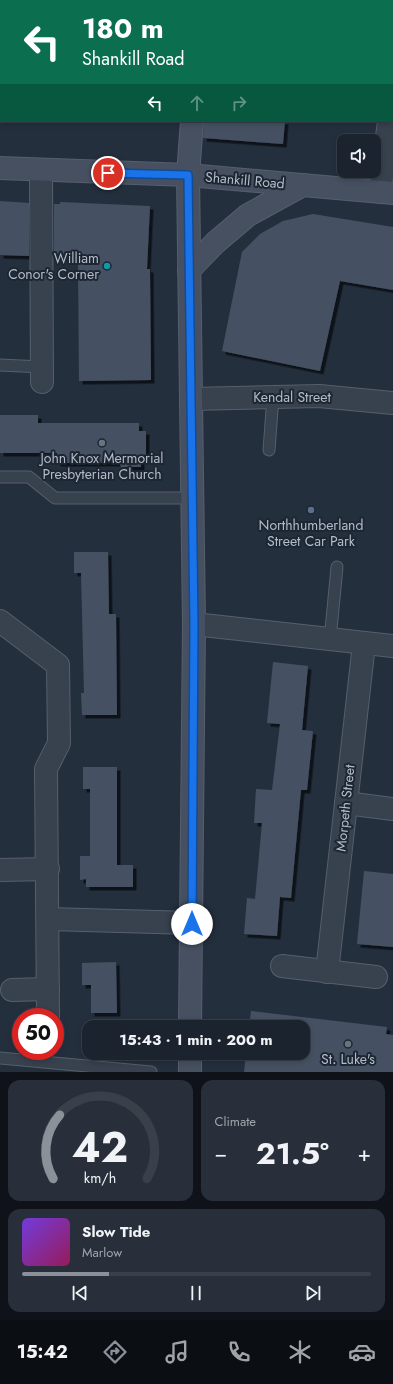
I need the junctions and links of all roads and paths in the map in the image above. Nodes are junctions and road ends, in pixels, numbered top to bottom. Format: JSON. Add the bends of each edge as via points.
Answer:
{"nodes":[{"id":1,"x":192,"y":122,"type":"edge"},
{"id":2,"x":389,"y":122,"type":"edge"},
{"id":3,"x":0,"y":168,"type":"edge"},
{"id":4,"x":41,"y":170,"type":"junction"},
{"id":5,"x":188,"y":175,"type":"junction"},
{"id":6,"x":303,"y":184,"type":"junction"},
{"id":7,"x":386,"y":193,"type":"edge"},
{"id":8,"x":189,"y":270,"type":"junction"},
{"id":9,"x":0,"y":365,"type":"edge"},
{"id":10,"x":42,"y":375,"type":"joint"},
{"id":11,"x":273,"y":397,"type":"junction"},
{"id":12,"x":191,"y":399,"type":"junction"},
{"id":13,"x":393,"y":403,"type":"edge"},
{"id":14,"x":269,"y":450,"type":"dead end"},
{"id":15,"x":0,"y":477,"type":"edge"},
{"id":16,"x":192,"y":498,"type":"junction"},
{"id":17,"x":337,"y":567,"type":"dead end"},
{"id":18,"x":0,"y":621,"type":"edge"},
{"id":19,"x":194,"y":624,"type":"junction"},
{"id":20,"x":330,"y":640,"type":"junction"},
{"id":21,"x":364,"y":644,"type":"junction"},
{"id":22,"x":393,"y":646,"type":"edge"},
{"id":23,"x":346,"y":803,"type":"junction"},
{"id":24,"x":393,"y":809,"type":"edge"},
{"id":25,"x":0,"y":870,"type":"edge"},
{"id":26,"x":48,"y":870,"type":"junction"},
{"id":27,"x":48,"y":919,"type":"junction"},
{"id":28,"x":192,"y":924,"type":"junction"},
{"id":29,"x":282,"y":966,"type":"dead end"},
{"id":30,"x":328,"y":972,"type":"junction"},
{"id":31,"x":376,"y":978,"type":"dead end"},
{"id":32,"x":48,"y":989,"type":"junction"},
{"id":33,"x":12,"y":990,"type":"dead end"},
{"id":34,"x":48,"y":1008,"type":"edge"},
{"id":35,"x":190,"y":1020,"type":"edge"},
{"id":36,"x":0,"y":1058,"type":"edge"},
{"id":37,"x":190,"y":1060,"type":"edge"},
{"id":38,"x":152,"y":1072,"type":"edge"},
{"id":39,"x":190,"y":1072,"type":"edge"}],
"edges":[{"from":1,"to":5,"type":"main road"},
{"from":2,"to":7,"type":"street"},
{"from":3,"to":4,"type":"main road","name":"Shankill Road"},
{"from":4,"to":5,"type":"main road","name":"Shankill Road"},
{"from":4,"to":10,"type":"street"},
{"from":5,"to":6,"type":"main road","name":"Shankill Road"},
{"from":5,"to":8,"type":"main road"},
{"from":6,"to":7,"type":"main road","name":"Shankill Road"},
{"from":6,"to":8,"type":"main road","via":[[248,215],[215,243]]},
{"from":8,"to":12,"type":"main road"},
{"from":9,"to":10,"type":"lane"},
{"from":11,"to":12,"type":"street","name":"Kendal Street"},
{"from":11,"to":13,"type":"street","name":"Kendal Street","via":[[319,396]]},
{"from":11,"to":14,"type":"lane"},
{"from":12,"to":16,"type":"main road"},
{"from":15,"to":16,"type":"lane","via":[[29,477],[55,498]]},
{"from":16,"to":19,"type":"main road"},
{"from":17,"to":20,"type":"lane"},
{"from":18,"to":26,"type":"street","via":[[58,666],[59,743],[46,769]]},
{"from":19,"to":20,"type":"street"},
{"from":19,"to":28,"type":"main road"},
{"from":20,"to":21,"type":"street"},
{"from":21,"to":22,"type":"street"},
{"from":21,"to":23,"type":"street","name":"Morpeth Street"},
{"from":23,"to":24,"type":"street"},
{"from":23,"to":30,"type":"street","name":"Morpeth Street"},
{"from":25,"to":26,"type":"street"},
{"from":26,"to":27,"type":"street"},
{"from":27,"to":28,"type":"street"},
{"from":27,"to":32,"type":"street"},
{"from":28,"to":35,"type":"main road"},
{"from":29,"to":30,"type":"street"},
{"from":30,"to":31,"type":"street"},
{"from":32,"to":33,"type":"street"},
{"from":32,"to":34,"type":"street"},
{"from":36,"to":38,"type":"lane"},
{"from":37,"to":39,"type":"main road"}]}
